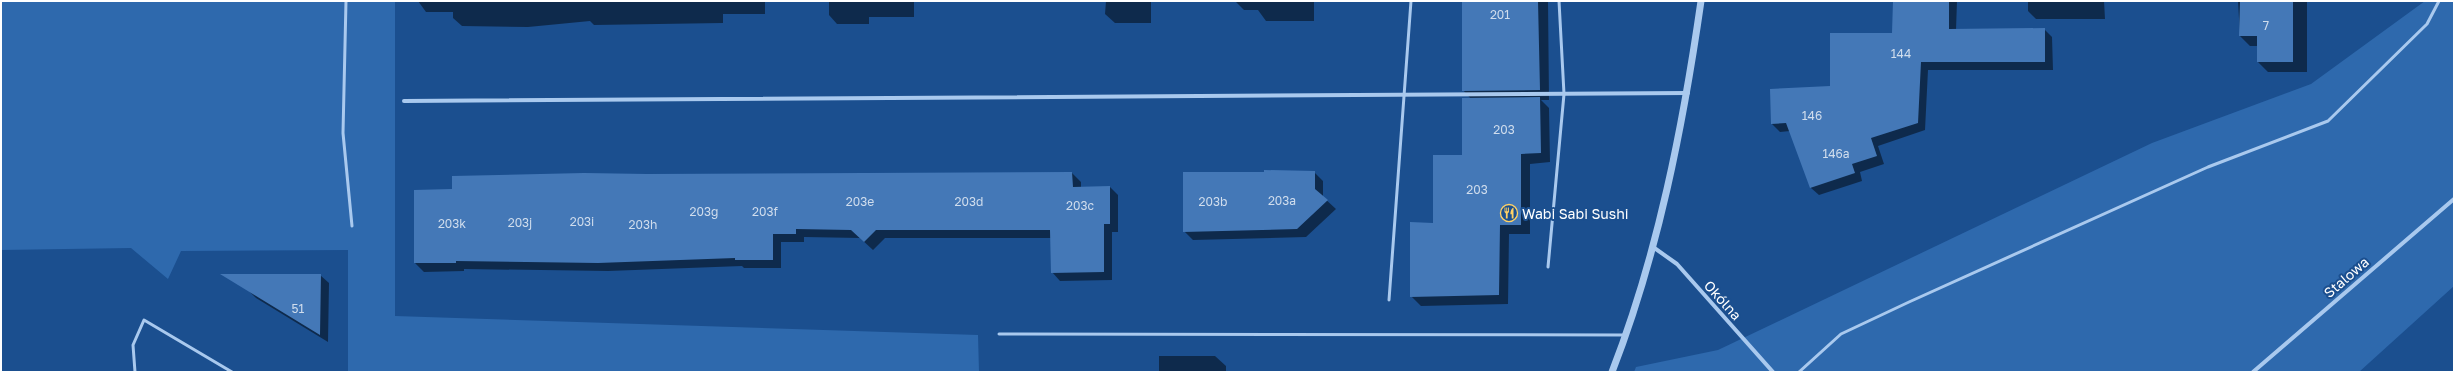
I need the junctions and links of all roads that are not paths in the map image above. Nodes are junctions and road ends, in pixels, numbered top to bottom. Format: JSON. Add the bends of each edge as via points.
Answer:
{"nodes":[{"id":1,"x":346,"y":1,"type":"edge"},
{"id":2,"x":1411,"y":1,"type":"edge"},
{"id":3,"x":1559,"y":1,"type":"edge"},
{"id":4,"x":1701,"y":1,"type":"edge"},
{"id":5,"x":2439,"y":1,"type":"edge"},
{"id":6,"x":1688,"y":93,"type":"junction"},
{"id":7,"x":1564,"y":94,"type":"junction"},
{"id":8,"x":1404,"y":95,"type":"junction"},
{"id":9,"x":404,"y":101,"type":"dead end"},
{"id":10,"x":2454,"y":199,"type":"edge"},
{"id":11,"x":352,"y":226,"type":"dead end"},
{"id":12,"x":1652,"y":247,"type":"junction"},
{"id":13,"x":1548,"y":267,"type":"dead end"},
{"id":14,"x":1389,"y":300,"type":"dead end"},
{"id":15,"x":999,"y":334,"type":"dead end"},
{"id":16,"x":1626,"y":335,"type":"junction"},
{"id":17,"x":135,"y":372,"type":"edge"},
{"id":18,"x":232,"y":372,"type":"edge"},
{"id":19,"x":1612,"y":372,"type":"edge"},
{"id":20,"x":1773,"y":372,"type":"edge"},
{"id":21,"x":1799,"y":372,"type":"edge"},
{"id":22,"x":2253,"y":372,"type":"edge"}],
"edges":[{"from":1,"to":11,"type":"lane","via":[[343,133]]},
{"from":2,"to":8,"type":"lane"},
{"from":3,"to":7,"type":"lane"},
{"from":4,"to":6,"type":"street"},
{"from":5,"to":21,"type":"lane","via":[[2427,24],[2328,121],[2208,167],[1841,334]]},
{"from":6,"to":7,"type":"street"},
{"from":6,"to":12,"type":"street"},
{"from":7,"to":8,"type":"street"},
{"from":7,"to":13,"type":"lane"},
{"from":8,"to":9,"type":"street"},
{"from":8,"to":14,"type":"lane"},
{"from":10,"to":22,"type":"street","name":"Stalowa"},
{"from":12,"to":16,"type":"street"},
{"from":12,"to":20,"type":"street","name":"Okólna","via":[[1676,264]]},
{"from":15,"to":16,"type":"lane"},
{"from":16,"to":19,"type":"street"},
{"from":17,"to":18,"type":"lane","via":[[133,345],[144,320]]}]}
